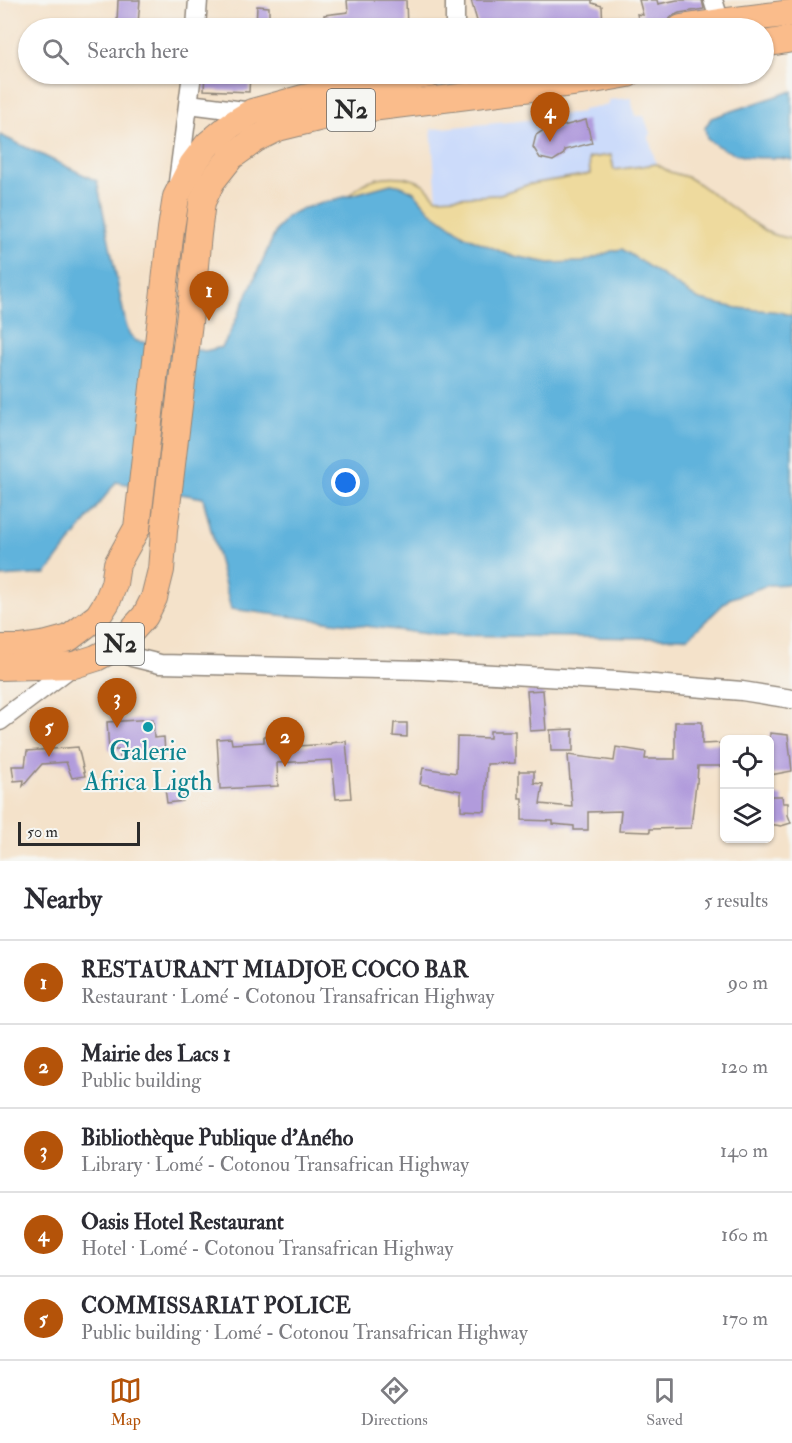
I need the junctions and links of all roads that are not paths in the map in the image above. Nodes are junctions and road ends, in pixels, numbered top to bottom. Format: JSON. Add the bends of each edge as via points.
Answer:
{"nodes":[{"id":1,"x":198,"y":0,"type":"edge"},
{"id":2,"x":454,"y":0,"type":"edge"},
{"id":3,"x":717,"y":11,"type":"edge"},
{"id":4,"x":792,"y":13,"type":"edge"},
{"id":5,"x":197,"y":18,"type":"edge"},
{"id":6,"x":455,"y":18,"type":"edge"},
{"id":7,"x":702,"y":18,"type":"edge"},
{"id":8,"x":792,"y":39,"type":"edge"},
{"id":9,"x":774,"y":42,"type":"edge"},
{"id":10,"x":191,"y":84,"type":"edge"},
{"id":11,"x":377,"y":84,"type":"edge"},
{"id":12,"x":564,"y":84,"type":"edge"},
{"id":13,"x":189,"y":104,"type":"junction"},
{"id":14,"x":252,"y":112,"type":"junction"},
{"id":15,"x":176,"y":197,"type":"junction"},
{"id":16,"x":117,"y":647,"type":"junction"},
{"id":17,"x":0,"y":648,"type":"edge"},
{"id":18,"x":74,"y":665,"type":"junction"},
{"id":19,"x":0,"y":667,"type":"edge"},
{"id":20,"x":792,"y":699,"type":"edge"},
{"id":21,"x":0,"y":721,"type":"edge"}],
"edges":[{"from":1,"to":5,"type":"street"},
{"from":2,"to":6,"type":"street"},
{"from":3,"to":4,"type":"highway"},
{"from":3,"to":7,"type":"highway"},
{"from":8,"to":9,"type":"highway"},
{"from":10,"to":13,"type":"street"},
{"from":11,"to":14,"type":"highway","number":"N2"},
{"from":12,"to":16,"type":"highway","number":"N2","via":[[347,111],[278,128],[231,157],[202,202],[161,570],[145,616]]},
{"from":13,"to":14,"type":"street"},
{"from":13,"to":15,"type":"street"},
{"from":14,"to":15,"type":"highway","number":"N2","via":[[208,144]]},
{"from":15,"to":17,"type":"highway","number":"N2","via":[[137,528],[117,564],[114,584],[98,616],[69,638]]},
{"from":16,"to":18,"type":"highway","number":"N2"},
{"from":16,"to":20,"type":"street","via":[[132,657],[160,664],[433,670],[742,691]]},
{"from":18,"to":19,"type":"highway","number":"N2"},
{"from":18,"to":21,"type":"street"}]}
